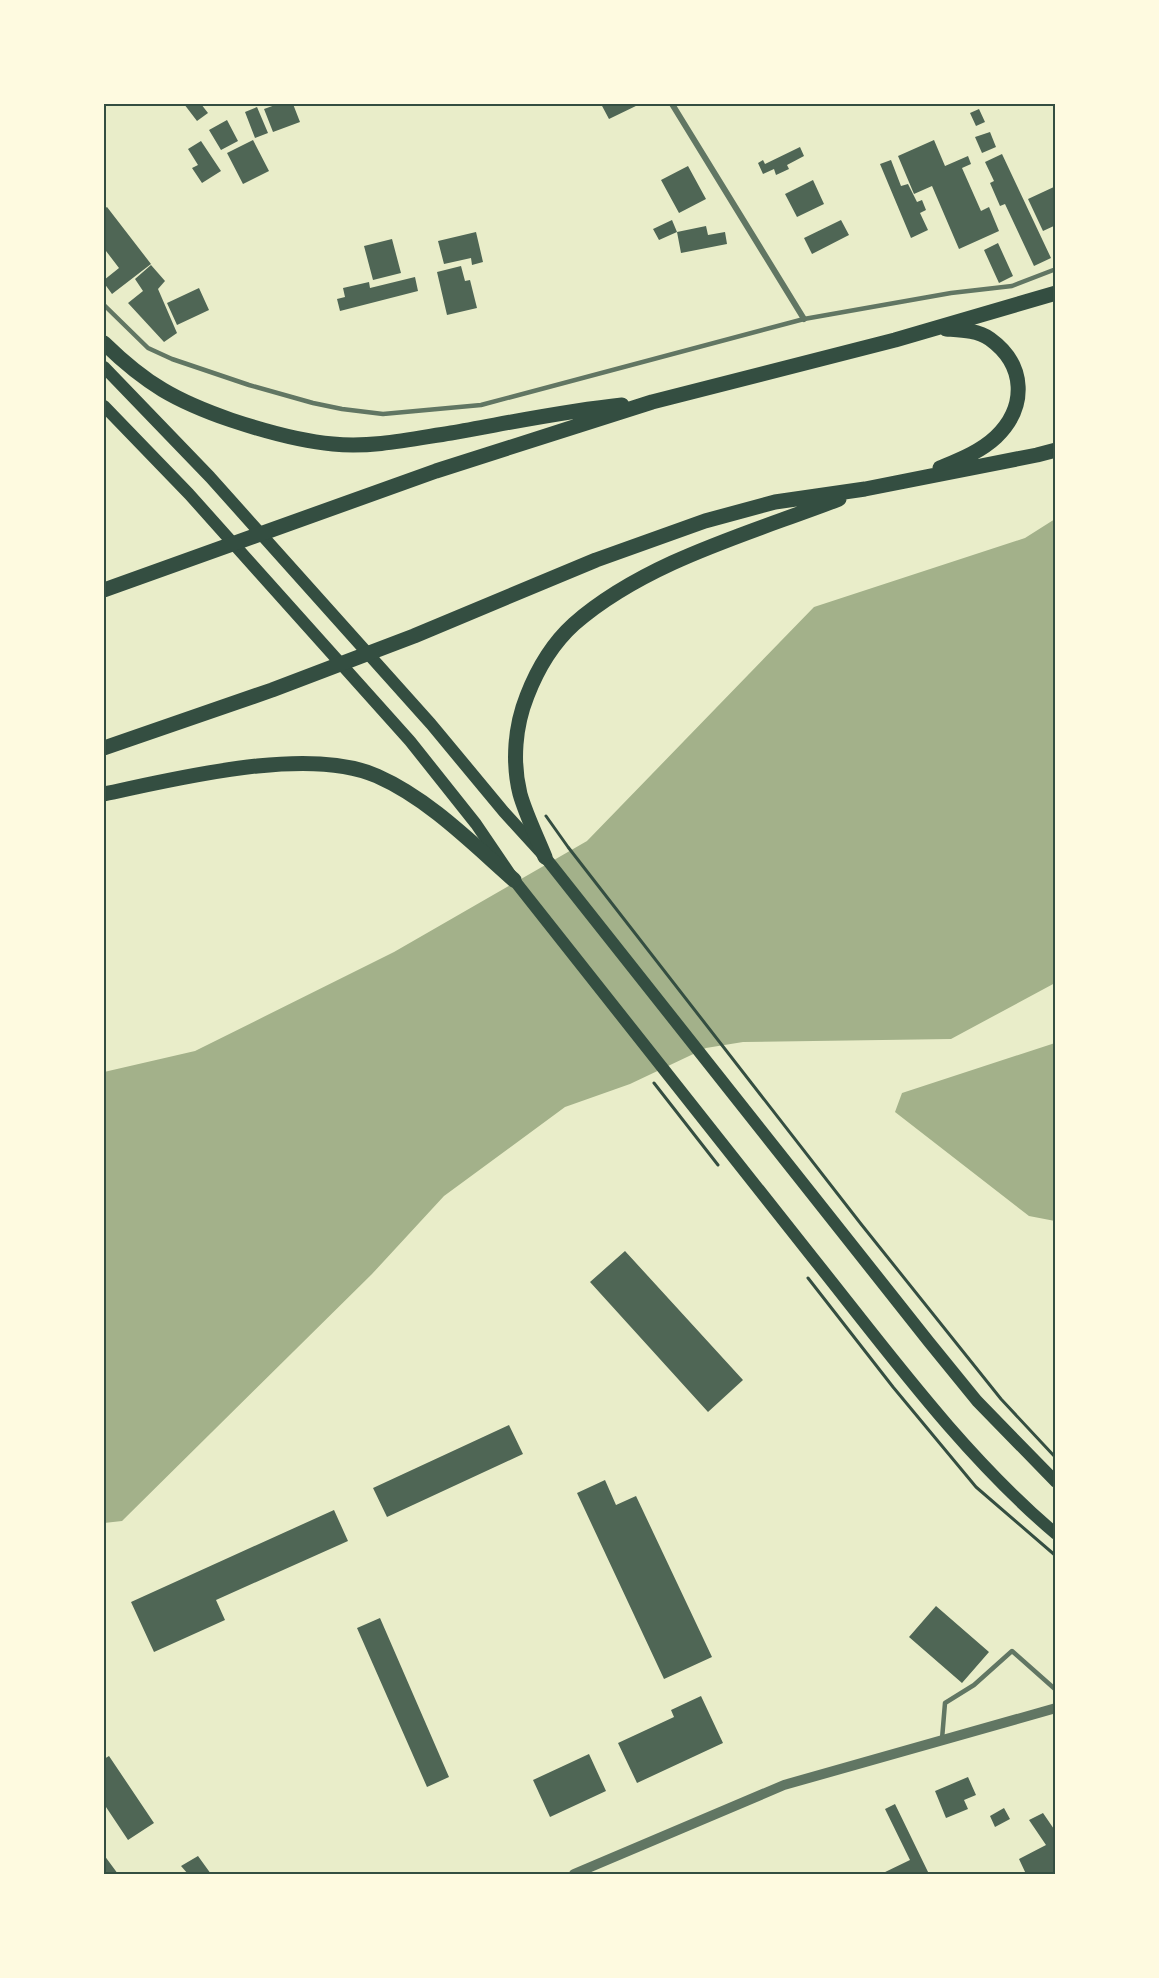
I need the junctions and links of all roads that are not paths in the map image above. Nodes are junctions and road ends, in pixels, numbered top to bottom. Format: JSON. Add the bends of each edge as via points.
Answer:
{"nodes":[{"id":1,"x":672,"y":104,"type":"edge"},
{"id":2,"x":1056,"y":268,"type":"edge"},
{"id":3,"x":1056,"y":294,"type":"edge"},
{"id":4,"x":104,"y":305,"type":"edge"},
{"id":5,"x":804,"y":319,"type":"junction"},
{"id":6,"x":938,"y":328,"type":"junction"},
{"id":7,"x":104,"y":343,"type":"edge"},
{"id":8,"x":104,"y":367,"type":"edge"},
{"id":9,"x":652,"y":402,"type":"junction"},
{"id":10,"x":104,"y":406,"type":"edge"},
{"id":11,"x":1056,"y":450,"type":"edge"},
{"id":12,"x":915,"y":480,"type":"junction"},
{"id":13,"x":866,"y":489,"type":"junction"},
{"id":14,"x":104,"y":590,"type":"edge"},
{"id":15,"x":104,"y":748,"type":"edge"},
{"id":16,"x":104,"y":794,"type":"edge"},
{"id":17,"x":545,"y":857,"type":"junction"},
{"id":18,"x":514,"y":880,"type":"junction"},
{"id":19,"x":1056,"y":1482,"type":"edge"},
{"id":20,"x":1056,"y":1534,"type":"edge"},
{"id":21,"x":1056,"y":1690,"type":"edge"},
{"id":22,"x":1056,"y":1708,"type":"edge"},
{"id":23,"x":942,"y":1740,"type":"junction"},
{"id":24,"x":574,"y":1875,"type":"edge"}],
"edges":[{"from":1,"to":5,"type":"street"},
{"from":2,"to":5,"type":"lane","via":[[1012,286]]},
{"from":3,"to":6,"type":"main road"},
{"from":4,"to":5,"type":"lane","via":[[148,348],[172,359],[313,403],[383,414],[481,405]]},
{"from":6,"to":9,"type":"main road"},
{"from":6,"to":12,"type":"main road","via":[[970,331],[988,338],[1003,351],[1019,384],[1017,403],[1009,422],[995,438],[976,452]]},
{"from":7,"to":9,"type":"main road","via":[[152,384],[191,406],[259,429],[334,444],[411,440],[579,409]]},
{"from":8,"to":17,"type":"main road","via":[[210,477],[432,724]]},
{"from":9,"to":14,"type":"main road","via":[[436,471]]},
{"from":10,"to":18,"type":"main road","via":[[189,494],[410,741],[476,824]]},
{"from":11,"to":12,"type":"main road"},
{"from":12,"to":13,"type":"main road"},
{"from":13,"to":15,"type":"main road","via":[[776,502],[705,521],[272,690]]},
{"from":13,"to":17,"type":"main road","via":[[719,544],[654,573],[600,604],[572,626],[549,653],[533,682],[516,735],[520,794]]},
{"from":16,"to":18,"type":"main road","via":[[260,766],[342,766],[376,775],[409,794],[441,816]]},
{"from":17,"to":19,"type":"main road","via":[[970,1393]]},
{"from":18,"to":20,"type":"main road","via":[[935,1409],[989,1471]]},
{"from":21,"to":23,"type":"lane","via":[[1012,1651],[945,1703]]},
{"from":22,"to":23,"type":"street"},
{"from":23,"to":24,"type":"street","via":[[784,1785]]}]}
